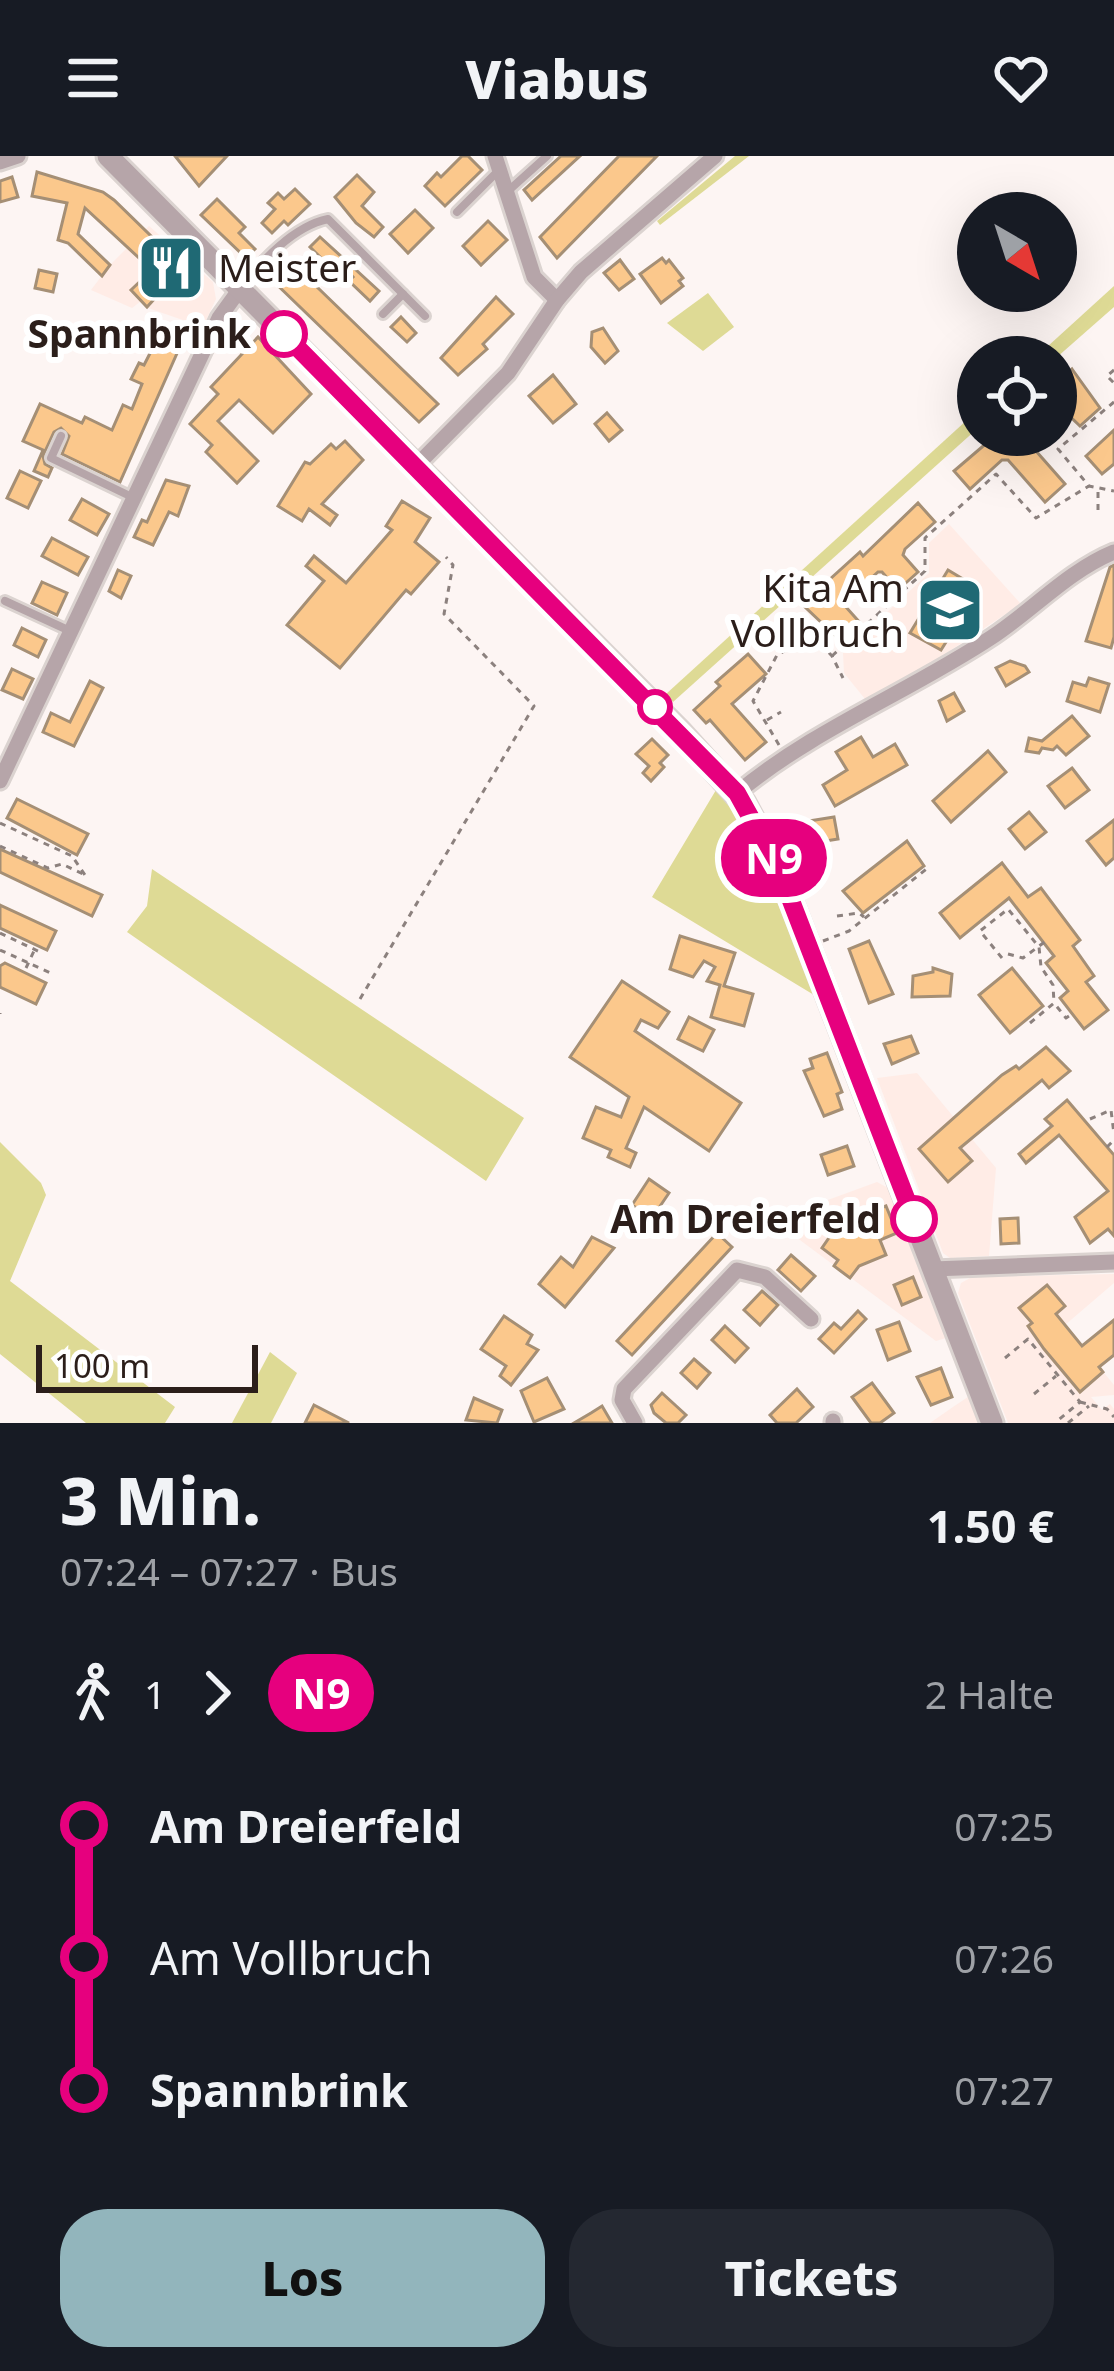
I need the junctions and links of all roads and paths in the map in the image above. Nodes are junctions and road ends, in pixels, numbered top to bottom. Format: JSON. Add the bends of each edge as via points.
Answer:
{"nodes":[{"id":1,"x":18,"y":156,"type":"edge"},
{"id":2,"x":108,"y":156,"type":"edge"},
{"id":3,"x":548,"y":156,"type":"edge"},
{"id":4,"x":715,"y":156,"type":"edge"},
{"id":5,"x":0,"y":162,"type":"edge"},
{"id":6,"x":497,"y":163,"type":"edge"},
{"id":7,"x":508,"y":191,"type":"junction"},
{"id":8,"x":457,"y":212,"type":"dead end"},
{"id":9,"x":240,"y":290,"type":"junction"},
{"id":10,"x":403,"y":294,"type":"junction"},
{"id":11,"x":557,"y":300,"type":"junction"},
{"id":12,"x":383,"y":314,"type":"dead end"},
{"id":13,"x":425,"y":316,"type":"dead end"},
{"id":14,"x":1114,"y":370,"type":"edge"},
{"id":15,"x":1114,"y":383,"type":"edge"},
{"id":16,"x":1114,"y":402,"type":"edge"},
{"id":17,"x":61,"y":436,"type":"dead end"},
{"id":18,"x":416,"y":466,"type":"junction"},
{"id":19,"x":1089,"y":486,"type":"junction"},
{"id":20,"x":1098,"y":490,"type":"junction"},
{"id":21,"x":1114,"y":490,"type":"edge"},
{"id":22,"x":134,"y":498,"type":"junction"},
{"id":23,"x":967,"y":499,"type":"junction"},
{"id":24,"x":974,"y":508,"type":"dead end"},
{"id":25,"x":1098,"y":514,"type":"dead end"},
{"id":26,"x":1114,"y":552,"type":"edge"},
{"id":27,"x":446,"y":557,"type":"dead end"},
{"id":28,"x":5,"y":601,"type":"dead end"},
{"id":29,"x":71,"y":631,"type":"junction"},
{"id":30,"x":832,"y":656,"type":"junction"},
{"id":31,"x":843,"y":678,"type":"dead end"},
{"id":32,"x":781,"y":712,"type":"dead end"},
{"id":33,"x":765,"y":721,"type":"junction"},
{"id":34,"x":786,"y":757,"type":"junction"},
{"id":35,"x":0,"y":782,"type":"edge"},
{"id":36,"x":737,"y":793,"type":"junction"},
{"id":37,"x":0,"y":823,"type":"edge"},
{"id":38,"x":0,"y":846,"type":"edge"},
{"id":39,"x":929,"y":867,"type":"dead end"},
{"id":40,"x":1006,"y":898,"type":"dead end"},
{"id":41,"x":1008,"y":909,"type":"junction"},
{"id":42,"x":837,"y":916,"type":"dead end"},
{"id":43,"x":866,"y":917,"type":"junction"},
{"id":44,"x":975,"y":925,"type":"dead end"},
{"id":45,"x":980,"y":931,"type":"junction"},
{"id":46,"x":0,"y":933,"type":"edge"},
{"id":47,"x":1046,"y":941,"type":"dead end"},
{"id":48,"x":809,"y":946,"type":"junction"},
{"id":49,"x":1039,"y":947,"type":"junction"},
{"id":50,"x":0,"y":950,"type":"edge"},
{"id":51,"x":35,"y":950,"type":"junction"},
{"id":52,"x":42,"y":953,"type":"dead end"},
{"id":53,"x":29,"y":962,"type":"junction"},
{"id":54,"x":26,"y":968,"type":"dead end"},
{"id":55,"x":53,"y":974,"type":"dead end"},
{"id":56,"x":1060,"y":980,"type":"dead end"},
{"id":57,"x":1053,"y":985,"type":"junction"},
{"id":58,"x":360,"y":999,"type":"dead end"},
{"id":59,"x":1054,"y":1003,"type":"junction"},
{"id":60,"x":1072,"y":1014,"type":"dead end"},
{"id":61,"x":1030,"y":1023,"type":"dead end"},
{"id":62,"x":1090,"y":1119,"type":"dead end"},
{"id":63,"x":1114,"y":1137,"type":"edge"},
{"id":64,"x":1107,"y":1147,"type":"dead end"},
{"id":65,"x":1114,"y":1262,"type":"edge"},
{"id":66,"x":933,"y":1269,"type":"junction"},
{"id":67,"x":811,"y":1319,"type":"dead end"},
{"id":68,"x":1005,"y":1358,"type":"dead end"},
{"id":69,"x":1058,"y":1374,"type":"junction"},
{"id":70,"x":1034,"y":1394,"type":"dead end"},
{"id":71,"x":1080,"y":1402,"type":"junction"},
{"id":72,"x":1090,"y":1405,"type":"junction"},
{"id":73,"x":1074,"y":1407,"type":"junction"},
{"id":74,"x":1080,"y":1414,"type":"junction"},
{"id":75,"x":1063,"y":1416,"type":"junction"},
{"id":76,"x":1114,"y":1418,"type":"edge"},
{"id":77,"x":1056,"y":1421,"type":"edge"},
{"id":78,"x":633,"y":1422,"type":"edge"},
{"id":79,"x":992,"y":1423,"type":"edge"},
{"id":80,"x":1068,"y":1423,"type":"edge"}],
"edges":[{"from":1,"to":5,"type":"street"},
{"from":2,"to":9,"type":"street"},
{"from":3,"to":7,"type":"lane"},
{"from":4,"to":11,"type":"street"},
{"from":6,"to":7,"type":"street"},
{"from":6,"to":8,"type":"lane"},
{"from":7,"to":11,"type":"street","via":[[534,277]]},
{"from":9,"to":10,"type":"lane","via":[[322,219]]},
{"from":9,"to":18,"type":"street"},
{"from":9,"to":22,"type":"street"},
{"from":10,"to":12,"type":"lane"},
{"from":10,"to":13,"type":"lane"},
{"from":11,"to":18,"type":"street","via":[[508,373]]},
{"from":14,"to":15,"type":"path","via":[[1107,376]]},
{"from":16,"to":19,"type":"path","via":[[1058,449]]},
{"from":17,"to":22,"type":"lane","via":[[51,458]]},
{"from":18,"to":36,"type":"street"},
{"from":19,"to":20,"type":"path"},
{"from":19,"to":23,"type":"path","via":[[1036,518],[996,474]]},
{"from":20,"to":21,"type":"path"},
{"from":20,"to":25,"type":"path"},
{"from":22,"to":29,"type":"street"},
{"from":23,"to":24,"type":"path"},
{"from":23,"to":30,"type":"path","via":[[925,538],[925,571]]},
{"from":26,"to":34,"type":"street","via":[[992,638]]},
{"from":27,"to":58,"type":"path","via":[[453,565],[444,614],[534,706]]},
{"from":28,"to":29,"type":"lane"},
{"from":29,"to":35,"type":"street"},
{"from":30,"to":31,"type":"path"},
{"from":30,"to":33,"type":"path","via":[[813,635],[777,655],[753,701]]},
{"from":32,"to":33,"type":"path"},
{"from":33,"to":34,"type":"path"},
{"from":34,"to":36,"type":"street"},
{"from":36,"to":48,"type":"street"},
{"from":37,"to":38,"type":"path","via":[[72,856],[85,874]]},
{"from":39,"to":43,"type":"path"},
{"from":40,"to":41,"type":"path"},
{"from":41,"to":45,"type":"path"},
{"from":41,"to":49,"type":"path"},
{"from":42,"to":43,"type":"path"},
{"from":43,"to":48,"type":"path"},
{"from":44,"to":45,"type":"path"},
{"from":45,"to":49,"type":"path","via":[[1005,956],[1023,958]]},
{"from":46,"to":51,"type":"path"},
{"from":47,"to":49,"type":"path"},
{"from":48,"to":66,"type":"street"},
{"from":49,"to":57,"type":"path"},
{"from":50,"to":53,"type":"path"},
{"from":51,"to":52,"type":"path"},
{"from":51,"to":53,"type":"path"},
{"from":53,"to":54,"type":"path"},
{"from":53,"to":55,"type":"path"},
{"from":56,"to":57,"type":"path"},
{"from":57,"to":59,"type":"path"},
{"from":59,"to":60,"type":"path","via":[[1066,1018]]},
{"from":59,"to":61,"type":"path"},
{"from":62,"to":63,"type":"path","via":[[1111,1110]]},
{"from":63,"to":64,"type":"path"},
{"from":65,"to":66,"type":"street"},
{"from":66,"to":79,"type":"street"},
{"from":67,"to":78,"type":"street","via":[[765,1277],[737,1270],[621,1394]]},
{"from":68,"to":69,"type":"path","via":[[1028,1339]]},
{"from":69,"to":70,"type":"path"},
{"from":69,"to":71,"type":"path"},
{"from":71,"to":72,"type":"path"},
{"from":71,"to":73,"type":"path"},
{"from":72,"to":74,"type":"path"},
{"from":72,"to":76,"type":"path"},
{"from":73,"to":74,"type":"path"},
{"from":73,"to":75,"type":"path"},
{"from":74,"to":80,"type":"path"},
{"from":75,"to":77,"type":"path"},
{"from":75,"to":80,"type":"path"}]}
